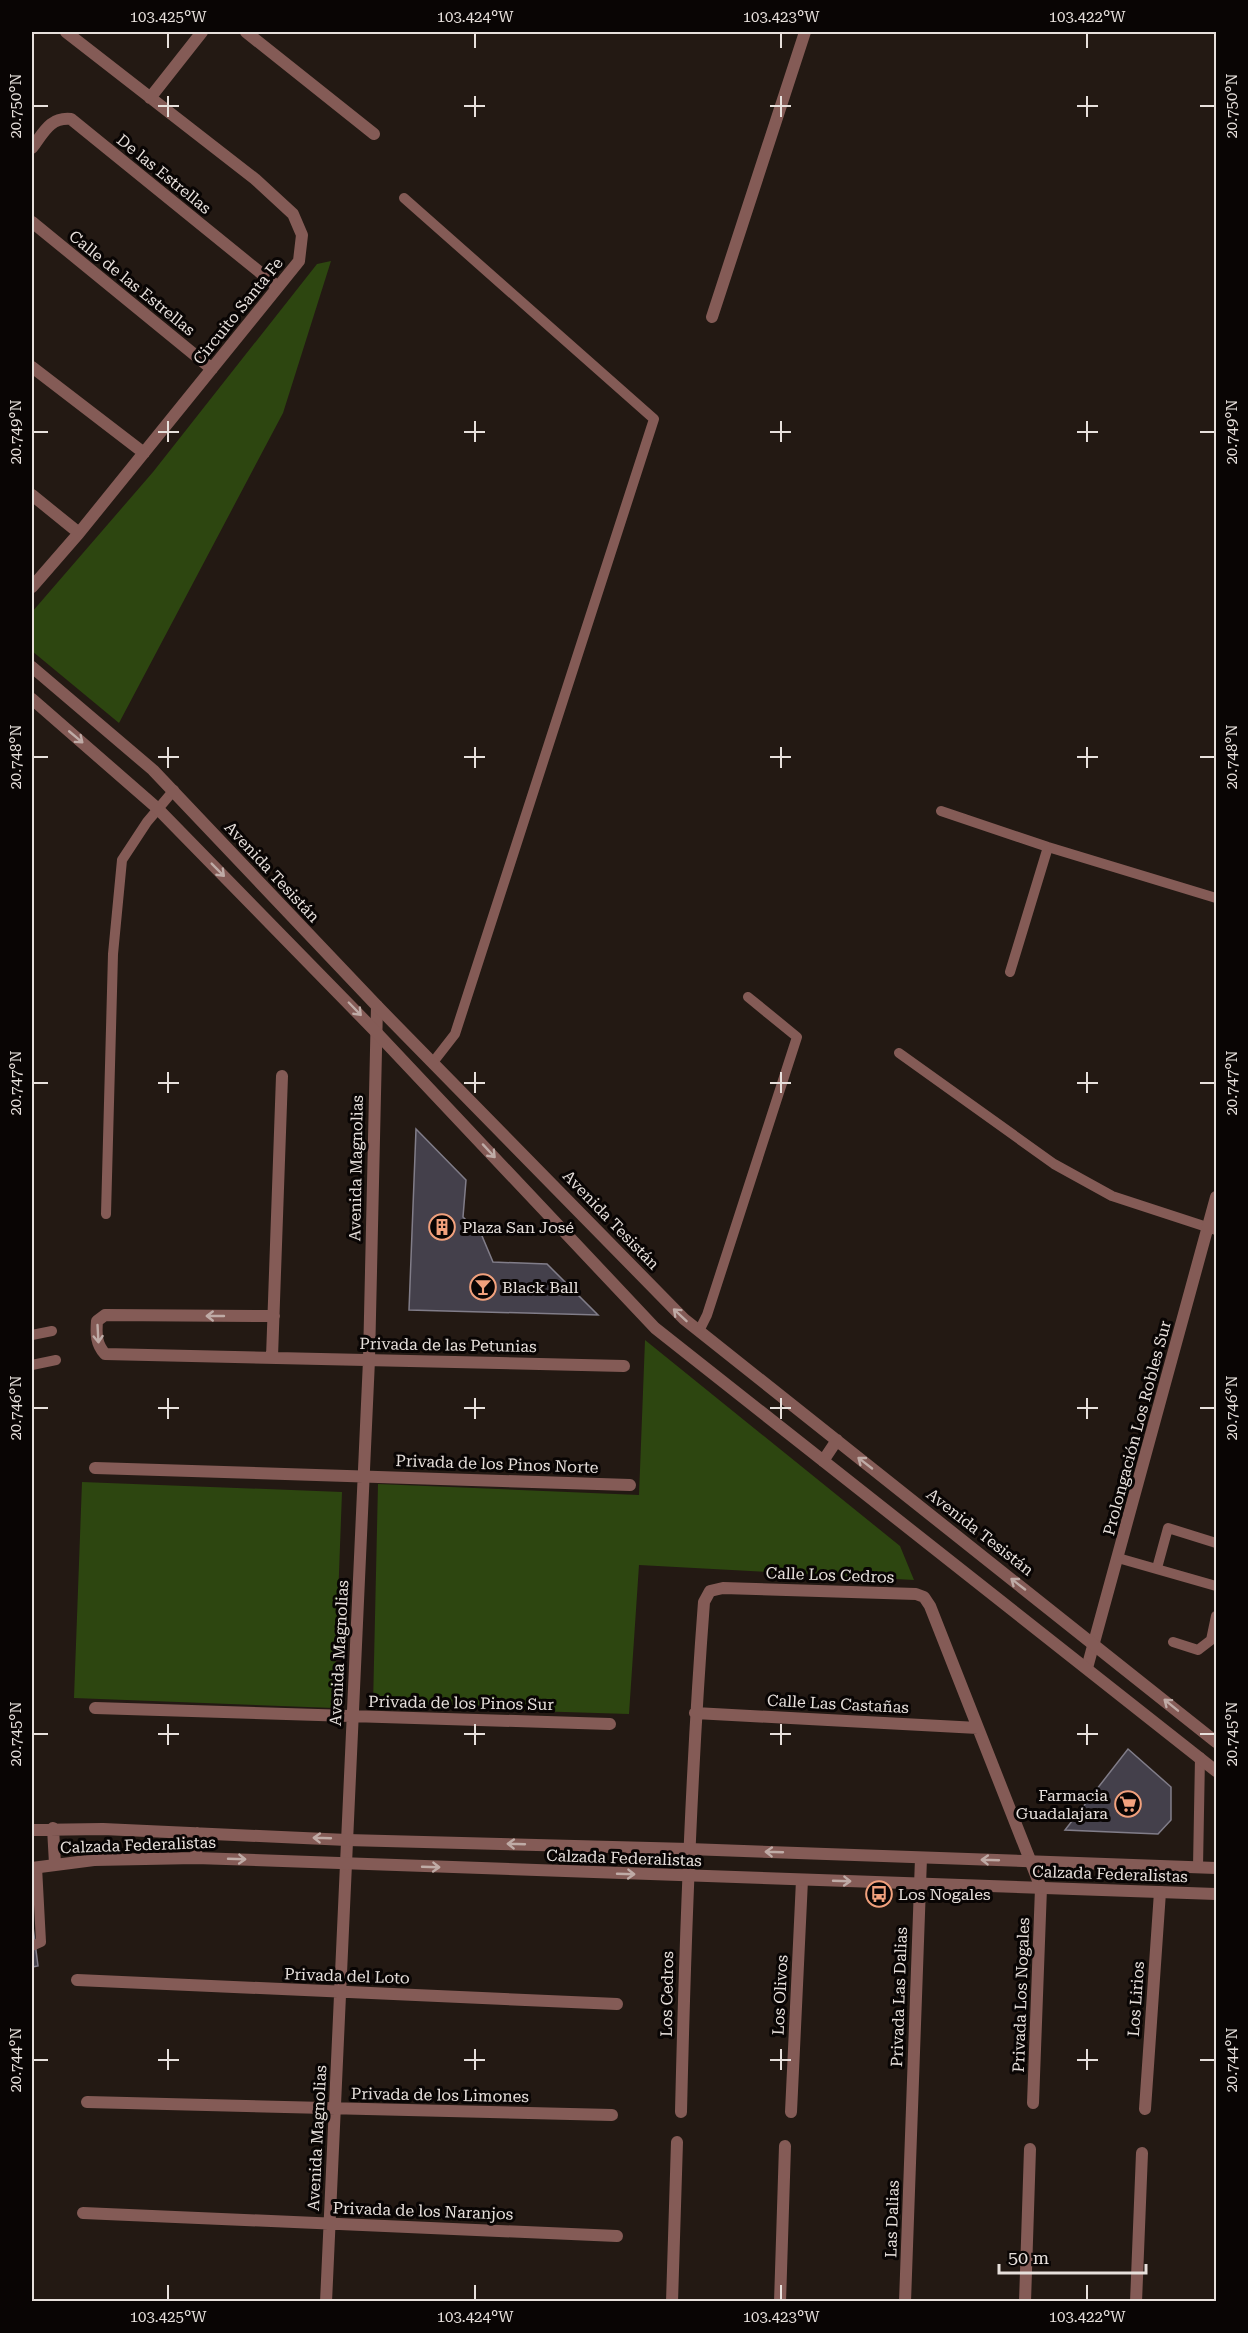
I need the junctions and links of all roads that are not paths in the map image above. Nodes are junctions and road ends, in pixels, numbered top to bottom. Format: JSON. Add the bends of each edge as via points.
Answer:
{"nodes":[{"id":1,"x":66,"y":32,"type":"edge"},
{"id":2,"x":202,"y":32,"type":"edge"},
{"id":3,"x":246,"y":32,"type":"edge"},
{"id":4,"x":805,"y":32,"type":"edge"},
{"id":5,"x":150,"y":98,"type":"junction"},
{"id":6,"x":374,"y":134,"type":"dead end"},
{"id":7,"x":32,"y":148,"type":"edge"},
{"id":8,"x":404,"y":198,"type":"dead end"},
{"id":9,"x":32,"y":222,"type":"edge"},
{"id":10,"x":278,"y":287,"type":"junction"},
{"id":11,"x":712,"y":317,"type":"dead end"},
{"id":12,"x":32,"y":367,"type":"edge"},
{"id":13,"x":212,"y":369,"type":"junction"},
{"id":14,"x":144,"y":453,"type":"junction"},
{"id":15,"x":32,"y":495,"type":"edge"},
{"id":16,"x":79,"y":533,"type":"junction"},
{"id":17,"x":32,"y":587,"type":"edge"},
{"id":18,"x":32,"y":667,"type":"edge"},
{"id":19,"x":32,"y":699,"type":"edge"},
{"id":20,"x":174,"y":790,"type":"junction"},
{"id":21,"x":157,"y":808,"type":"junction"},
{"id":22,"x":941,"y":811,"type":"dead end"},
{"id":23,"x":1048,"y":847,"type":"junction"},
{"id":24,"x":1216,"y":898,"type":"edge"},
{"id":25,"x":1010,"y":972,"type":"dead end"},
{"id":26,"x":748,"y":997,"type":"dead end"},
{"id":27,"x":377,"y":1006,"type":"junction"},
{"id":28,"x":375,"y":1030,"type":"junction"},
{"id":29,"x":899,"y":1053,"type":"dead end"},
{"id":30,"x":434,"y":1061,"type":"junction"},
{"id":31,"x":282,"y":1076,"type":"dead end"},
{"id":32,"x":1216,"y":1197,"type":"edge"},
{"id":33,"x":106,"y":1214,"type":"dead end"},
{"id":34,"x":1213,"y":1228,"type":"edge"},
{"id":35,"x":274,"y":1316,"type":"junction"},
{"id":36,"x":52,"y":1331,"type":"dead end"},
{"id":37,"x":699,"y":1331,"type":"junction"},
{"id":38,"x":32,"y":1335,"type":"edge"},
{"id":39,"x":272,"y":1357,"type":"junction"},
{"id":40,"x":56,"y":1360,"type":"dead end"},
{"id":41,"x":369,"y":1360,"type":"junction"},
{"id":42,"x":32,"y":1365,"type":"edge"},
{"id":43,"x":624,"y":1365,"type":"dead end"},
{"id":44,"x":837,"y":1440,"type":"junction"},
{"id":45,"x":823,"y":1461,"type":"junction"},
{"id":46,"x":95,"y":1468,"type":"dead end"},
{"id":47,"x":364,"y":1478,"type":"junction"},
{"id":48,"x":630,"y":1485,"type":"dead end"},
{"id":49,"x":1216,"y":1543,"type":"edge"},
{"id":50,"x":1118,"y":1558,"type":"junction"},
{"id":51,"x":1157,"y":1568,"type":"junction"},
{"id":52,"x":1216,"y":1586,"type":"edge"},
{"id":53,"x":1216,"y":1616,"type":"edge"},
{"id":54,"x":1173,"y":1642,"type":"dead end"},
{"id":55,"x":1094,"y":1644,"type":"junction"},
{"id":56,"x":1087,"y":1668,"type":"junction"},
{"id":57,"x":95,"y":1708,"type":"dead end"},
{"id":58,"x":695,"y":1713,"type":"junction"},
{"id":59,"x":353,"y":1717,"type":"junction"},
{"id":60,"x":610,"y":1724,"type":"dead end"},
{"id":61,"x":978,"y":1728,"type":"junction"},
{"id":62,"x":1216,"y":1742,"type":"edge"},
{"id":63,"x":1200,"y":1757,"type":"junction"},
{"id":64,"x":1216,"y":1771,"type":"edge"},
{"id":65,"x":52,"y":1828,"type":"junction"},
{"id":66,"x":32,"y":1830,"type":"edge"},
{"id":67,"x":197,"y":1833,"type":"junction"},
{"id":68,"x":347,"y":1839,"type":"junction"},
{"id":69,"x":689,"y":1849,"type":"junction"},
{"id":70,"x":196,"y":1858,"type":"junction"},
{"id":71,"x":921,"y":1858,"type":"junction"},
{"id":72,"x":1030,"y":1861,"type":"junction"},
{"id":73,"x":346,"y":1863,"type":"junction"},
{"id":74,"x":55,"y":1864,"type":"junction"},
{"id":75,"x":34,"y":1867,"type":"edge"},
{"id":76,"x":1198,"y":1868,"type":"junction"},
{"id":77,"x":1216,"y":1868,"type":"edge"},
{"id":78,"x":687,"y":1877,"type":"junction"},
{"id":79,"x":802,"y":1880,"type":"junction"},
{"id":80,"x":920,"y":1884,"type":"junction"},
{"id":81,"x":1041,"y":1888,"type":"junction"},
{"id":82,"x":1160,"y":1892,"type":"junction"},
{"id":83,"x":1216,"y":1894,"type":"edge"},
{"id":84,"x":32,"y":1946,"type":"edge"},
{"id":85,"x":77,"y":1980,"type":"dead end"},
{"id":86,"x":340,"y":1993,"type":"junction"},
{"id":87,"x":617,"y":2004,"type":"dead end"},
{"id":88,"x":87,"y":2102,"type":"dead end"},
{"id":89,"x":1032,"y":2103,"type":"dead end"},
{"id":90,"x":335,"y":2109,"type":"junction"},
{"id":91,"x":1145,"y":2109,"type":"dead end"},
{"id":92,"x":681,"y":2112,"type":"dead end"},
{"id":93,"x":791,"y":2112,"type":"dead end"},
{"id":94,"x":612,"y":2115,"type":"dead end"},
{"id":95,"x":911,"y":2138,"type":"joint"},
{"id":96,"x":677,"y":2142,"type":"dead end"},
{"id":97,"x":785,"y":2145,"type":"dead end"},
{"id":98,"x":1030,"y":2149,"type":"dead end"},
{"id":99,"x":1142,"y":2153,"type":"dead end"},
{"id":100,"x":83,"y":2213,"type":"dead end"},
{"id":101,"x":329,"y":2223,"type":"junction"},
{"id":102,"x":617,"y":2236,"type":"dead end"},
{"id":103,"x":326,"y":2301,"type":"edge"},
{"id":104,"x":672,"y":2301,"type":"edge"},
{"id":105,"x":780,"y":2301,"type":"edge"},
{"id":106,"x":905,"y":2301,"type":"edge"},
{"id":107,"x":1025,"y":2301,"type":"edge"},
{"id":108,"x":1136,"y":2301,"type":"edge"}],
"edges":[{"from":1,"to":5,"type":"street","name":"Circuito Santa Fe"},
{"from":2,"to":5,"type":"street"},
{"from":3,"to":6,"type":"street"},
{"from":4,"to":11,"type":"street"},
{"from":5,"to":10,"type":"street","name":"Circuito Santa Fe","via":[[255,178],[293,214],[302,235],[299,261]]},
{"from":7,"to":10,"type":"street","name":"De las Estrellas","via":[[50,124],[59,118],[71,119]]},
{"from":8,"to":30,"type":"lane","via":[[654,419],[455,1034]]},
{"from":9,"to":13,"type":"street","name":"Calle de las Estrellas"},
{"from":10,"to":13,"type":"street","name":"Circuito Santa Fe"},
{"from":12,"to":14,"type":"street"},
{"from":13,"to":14,"type":"street","name":"Circuito Santa Fe"},
{"from":14,"to":16,"type":"street","name":"Circuito Santa Fe"},
{"from":15,"to":16,"type":"street"},
{"from":16,"to":17,"type":"street","name":"Circuito Santa Fe"},
{"from":18,"to":20,"type":"street","name":"Avenida Tesistán"},
{"from":19,"to":21,"type":"street","one_way":true},
{"from":20,"to":21,"type":"lane"},
{"from":20,"to":27,"type":"street","name":"Avenida Tesistán"},
{"from":21,"to":28,"type":"street","one_way":true},
{"from":21,"to":33,"type":"lane","via":[[122,860],[113,954]]},
{"from":22,"to":23,"type":"lane"},
{"from":23,"to":24,"type":"lane"},
{"from":23,"to":25,"type":"lane"},
{"from":26,"to":37,"type":"lane","via":[[797,1037]]},
{"from":27,"to":28,"type":"street","name":"Avenida Magnolias"},
{"from":27,"to":30,"type":"street","name":"Avenida Tesistán"},
{"from":28,"to":41,"type":"street","name":"Avenida Magnolias"},
{"from":28,"to":45,"type":"street","one_way":true,"via":[[655,1328]]},
{"from":29,"to":34,"type":"lane","via":[[1054,1164],[1112,1196]]},
{"from":37,"to":30,"type":"street","name":"Avenida Tesistán","one_way":true},
{"from":31,"to":35,"type":"street"},
{"from":32,"to":34,"type":"street","name":"Prolongación Los Robles Sur"},
{"from":34,"to":50,"type":"street","name":"Prolongación Los Robles Sur"},
{"from":35,"to":39,"type":"street"},
{"from":35,"to":39,"type":"street","name":"Privada de las Petunias","one_way":true,"via":[[105,1315],[97,1321],[96,1336],[105,1354]]},
{"from":36,"to":38,"type":"lane"},
{"from":37,"to":44,"type":"street","name":"Avenida Tesistán"},
{"from":39,"to":41,"type":"street","name":"Privada de las Petunias"},
{"from":40,"to":42,"type":"lane"},
{"from":41,"to":43,"type":"street","name":"Privada de las Petunias"},
{"from":41,"to":47,"type":"street","name":"Avenida Magnolias"},
{"from":44,"to":45,"type":"street"},
{"from":55,"to":44,"type":"street","name":"Avenida Tesistán","one_way":true},
{"from":45,"to":56,"type":"street"},
{"from":46,"to":47,"type":"street"},
{"from":47,"to":48,"type":"street","name":"Privada de los Pinos Norte","via":[[403,1476]]},
{"from":47,"to":59,"type":"street","name":"Avenida Magnolias"},
{"from":49,"to":51,"type":"lane","via":[[1168,1528]]},
{"from":50,"to":51,"type":"lane"},
{"from":50,"to":55,"type":"street","name":"Prolongación Los Robles Sur"},
{"from":51,"to":52,"type":"lane"},
{"from":53,"to":54,"type":"lane","via":[[1211,1640],[1198,1650]]},
{"from":55,"to":56,"type":"street","name":"Prolongación Los Robles Sur"},
{"from":62,"to":55,"type":"street","name":"Avenida Tesistán","one_way":true},
{"from":56,"to":63,"type":"street"},
{"from":57,"to":59,"type":"street","name":"Privada de los Pinos Sur"},
{"from":58,"to":61,"type":"street","name":"Calle Las Castañas"},
{"from":58,"to":61,"type":"street","name":"Calle Los Cedros","via":[[704,1602],[710,1591],[723,1588],[916,1594],[930,1606]]},
{"from":58,"to":69,"type":"street","name":"Calle Los Cedros"},
{"from":59,"to":60,"type":"street","name":"Privada de los Pinos Sur"},
{"from":59,"to":68,"type":"street","name":"Avenida Magnolias"},
{"from":61,"to":72,"type":"street","name":"Calle Los Cedros"},
{"from":63,"to":64,"type":"street"},
{"from":63,"to":76,"type":"lane"},
{"from":65,"to":66,"type":"street","name":"Calzada Federalistas"},
{"from":65,"to":67,"type":"street","name":"Calzada Federalistas"},
{"from":65,"to":74,"type":"street"},
{"from":68,"to":67,"type":"street","name":"Calzada Federalistas","one_way":true},
{"from":67,"to":70,"type":"street"},
{"from":69,"to":68,"type":"street","name":"Calzada Federalistas","one_way":true},
{"from":68,"to":73,"type":"street","name":"Avenida Magnolias"},
{"from":71,"to":69,"type":"street","name":"Calzada Federalistas","one_way":true},
{"from":69,"to":78,"type":"street","name":"Los Cedros"},
{"from":70,"to":73,"type":"street","name":"Calzada Federalistas","one_way":true},
{"from":70,"to":74,"type":"street","name":"Calzada Federalistas"},
{"from":72,"to":71,"type":"street","name":"Calzada Federalistas","one_way":true},
{"from":71,"to":80,"type":"street","name":"Privada Las Dalias"},
{"from":72,"to":76,"type":"street","name":"Calzada Federalistas"},
{"from":72,"to":81,"type":"street","name":"Calle Los Cedros"},
{"from":73,"to":78,"type":"street","name":"Calzada Federalistas","one_way":true},
{"from":73,"to":86,"type":"street","name":"Avenida Magnolias"},
{"from":74,"to":75,"type":"street","name":"Calzada Federalistas"},
{"from":75,"to":84,"type":"lane","via":[[41,1942]]},
{"from":76,"to":77,"type":"street","name":"Calzada Federalistas"},
{"from":78,"to":79,"type":"street","name":"Calzada Federalistas"},
{"from":78,"to":92,"type":"street","name":"Los Cedros"},
{"from":79,"to":80,"type":"street","name":"Calzada Federalistas","one_way":true},
{"from":79,"to":93,"type":"street","name":"Los Olivos"},
{"from":80,"to":81,"type":"street","name":"Calzada Federalistas"},
{"from":80,"to":95,"type":"street","name":"Privada Las Dalias"},
{"from":81,"to":82,"type":"street","name":"Calzada Federalistas"},
{"from":81,"to":89,"type":"street","name":"Privada Los Nogales"},
{"from":82,"to":83,"type":"street","name":"Calzada Federalistas"},
{"from":82,"to":91,"type":"street","name":"Los Lirios"},
{"from":85,"to":86,"type":"street","name":"Privada del Loto"},
{"from":86,"to":87,"type":"street","name":"Privada del Loto"},
{"from":86,"to":90,"type":"street","name":"Avenida Magnolias"},
{"from":88,"to":90,"type":"street","name":"Privada de los Limones"},
{"from":90,"to":94,"type":"street","name":"Privada de los Limones"},
{"from":90,"to":101,"type":"street","name":"Avenida Magnolias"},
{"from":95,"to":106,"type":"street","name":"Las Dalias"},
{"from":96,"to":104,"type":"street"},
{"from":97,"to":105,"type":"street"},
{"from":98,"to":107,"type":"street"},
{"from":99,"to":108,"type":"street"},
{"from":100,"to":101,"type":"street","name":"Privada de los Naranjos"},
{"from":101,"to":102,"type":"street","name":"Privada de los Naranjos"},
{"from":101,"to":103,"type":"street","name":"Avenida Magnolias"}]}
